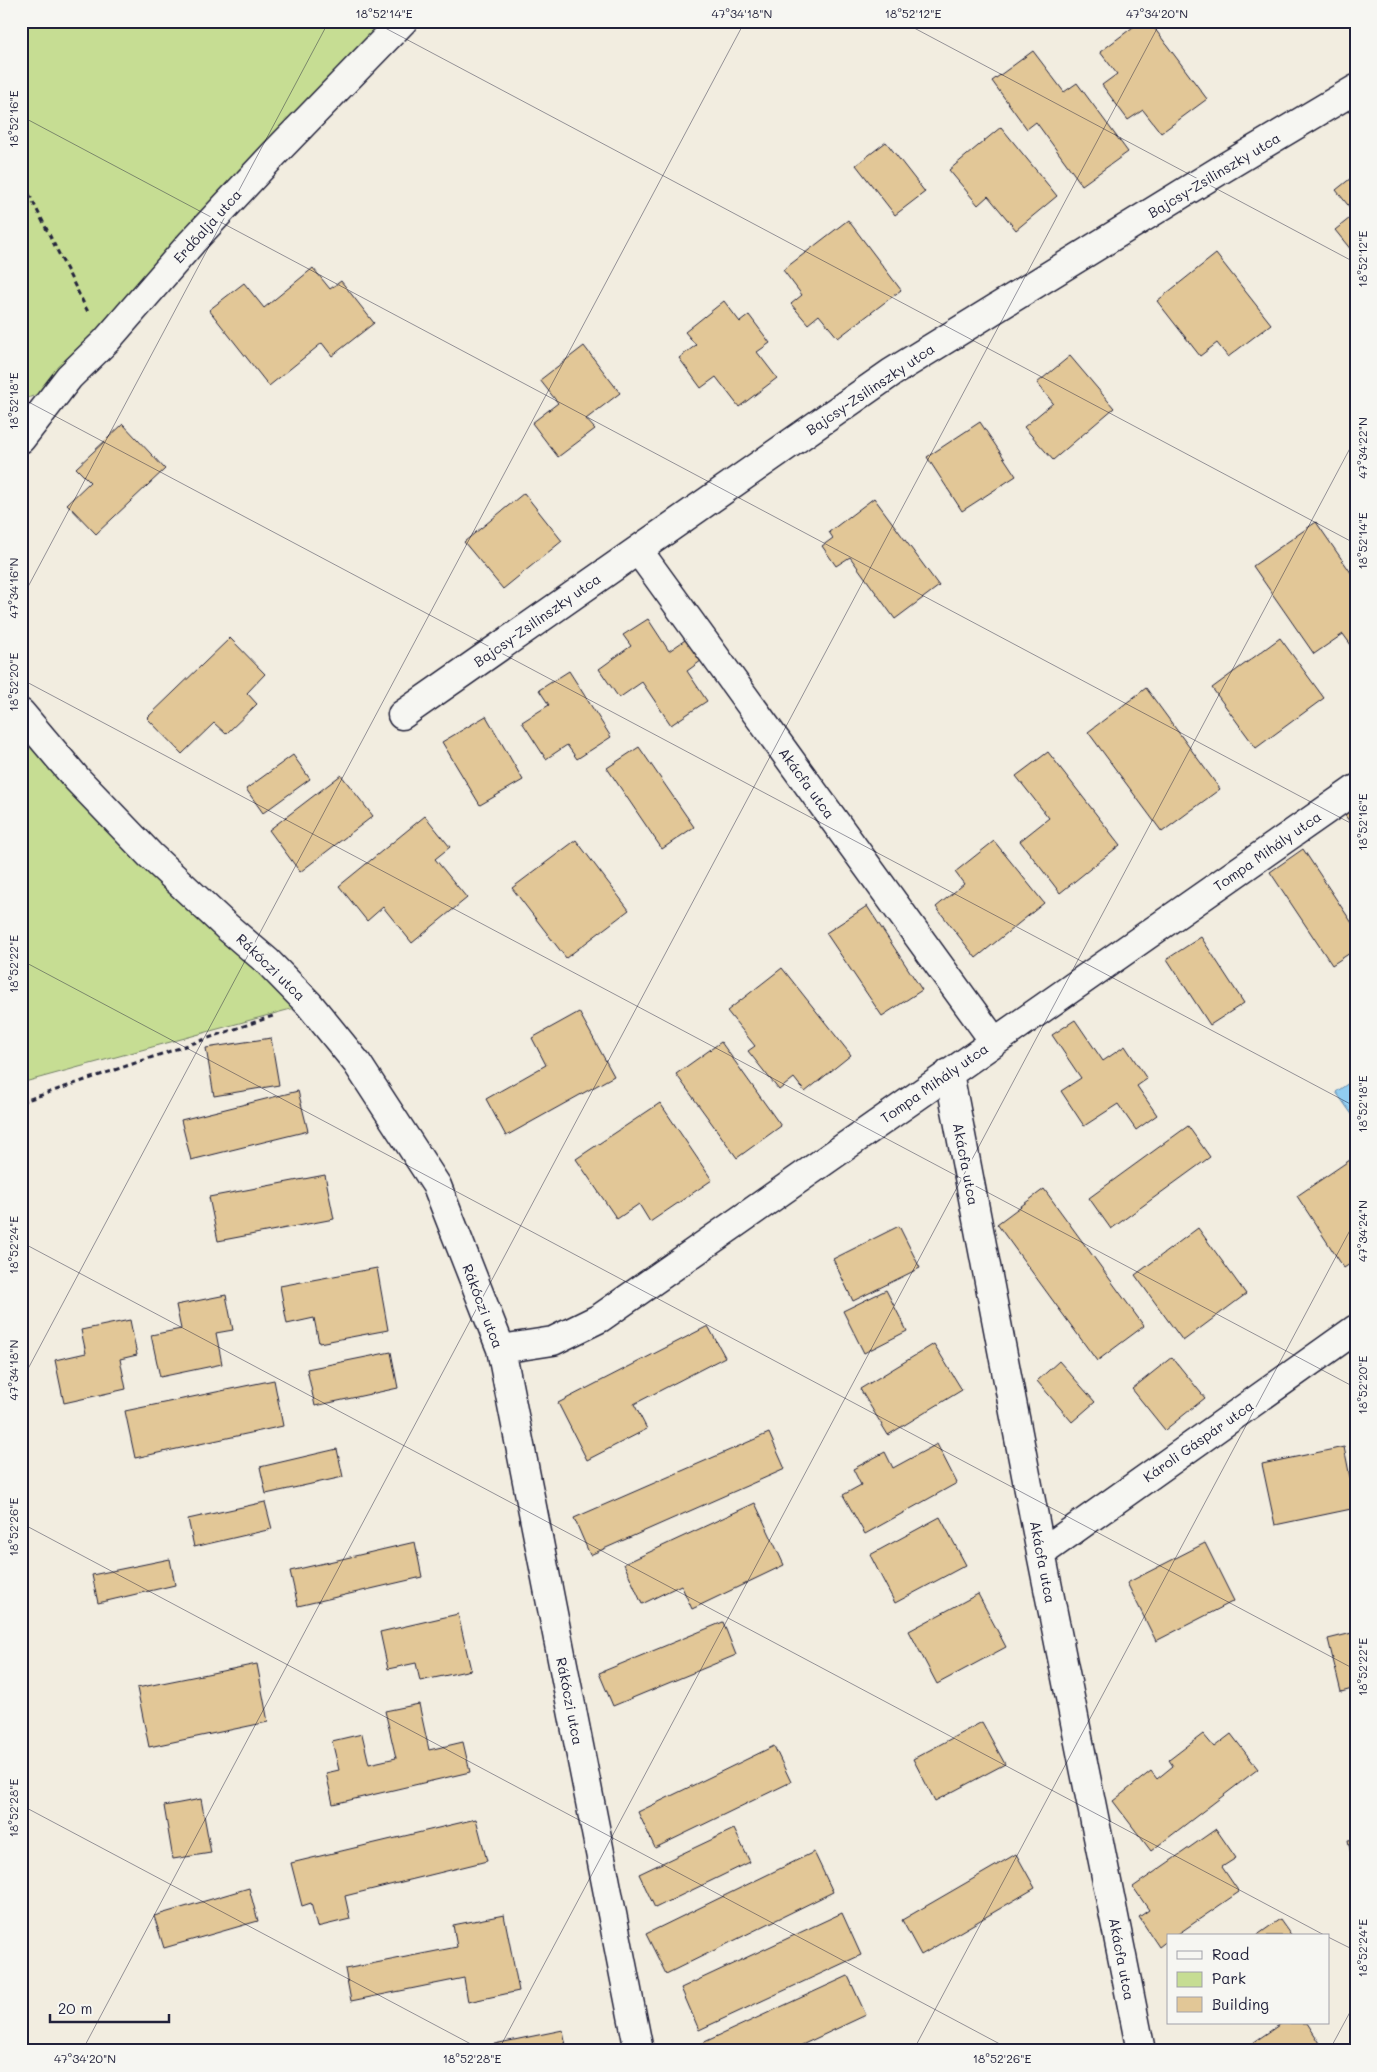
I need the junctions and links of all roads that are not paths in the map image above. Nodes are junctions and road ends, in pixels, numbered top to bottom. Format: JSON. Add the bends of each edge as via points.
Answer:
{"nodes":[{"id":1,"x":402,"y":21,"type":"edge"},
{"id":2,"x":1356,"y":89,"type":"edge"},
{"id":3,"x":21,"y":439,"type":"edge"},
{"id":4,"x":638,"y":550,"type":"junction"},
{"id":5,"x":21,"y":713,"type":"edge"},
{"id":6,"x":402,"y":715,"type":"dead end"},
{"id":7,"x":1356,"y":789,"type":"edge"},
{"id":8,"x":994,"y":1042,"type":"junction"},
{"id":9,"x":949,"y":1073,"type":"junction"},
{"id":10,"x":1356,"y":1329,"type":"edge"},
{"id":11,"x":501,"y":1349,"type":"junction"},
{"id":12,"x":1041,"y":1553,"type":"junction"},
{"id":13,"x":639,"y":2051,"type":"edge"},
{"id":14,"x":1141,"y":2051,"type":"edge"}],
"edges":[{"from":1,"to":3,"type":"street","name":"Erdőalja utca","via":[[243,187],[107,340],[69,377]]},
{"from":2,"to":4,"type":"street","name":"Bajcsy-Zsilinszky utca","via":[[891,373]]},
{"from":4,"to":6,"type":"street","name":"Bajcsy-Zsilinszky utca"},
{"from":4,"to":8,"type":"street","name":"Akácfa utca"},
{"from":5,"to":11,"type":"street","name":"Rákóczi utca","via":[[76,778],[150,855],[268,962],[309,1004],[357,1063],[437,1186]]},
{"from":7,"to":8,"type":"street","name":"Tompa Mihály utca"},
{"from":8,"to":9,"type":"street","name":"Tompa Mihály utca"},
{"from":9,"to":11,"type":"street","name":"Tompa Mihály utca","via":[[600,1318],[553,1341]]},
{"from":9,"to":12,"type":"street","name":"Akácfa utca"},
{"from":10,"to":12,"type":"street","name":"Károli Gáspár utca"},
{"from":11,"to":13,"type":"street","name":"Rákóczi utca"},
{"from":12,"to":14,"type":"street","name":"Akácfa utca"}]}
